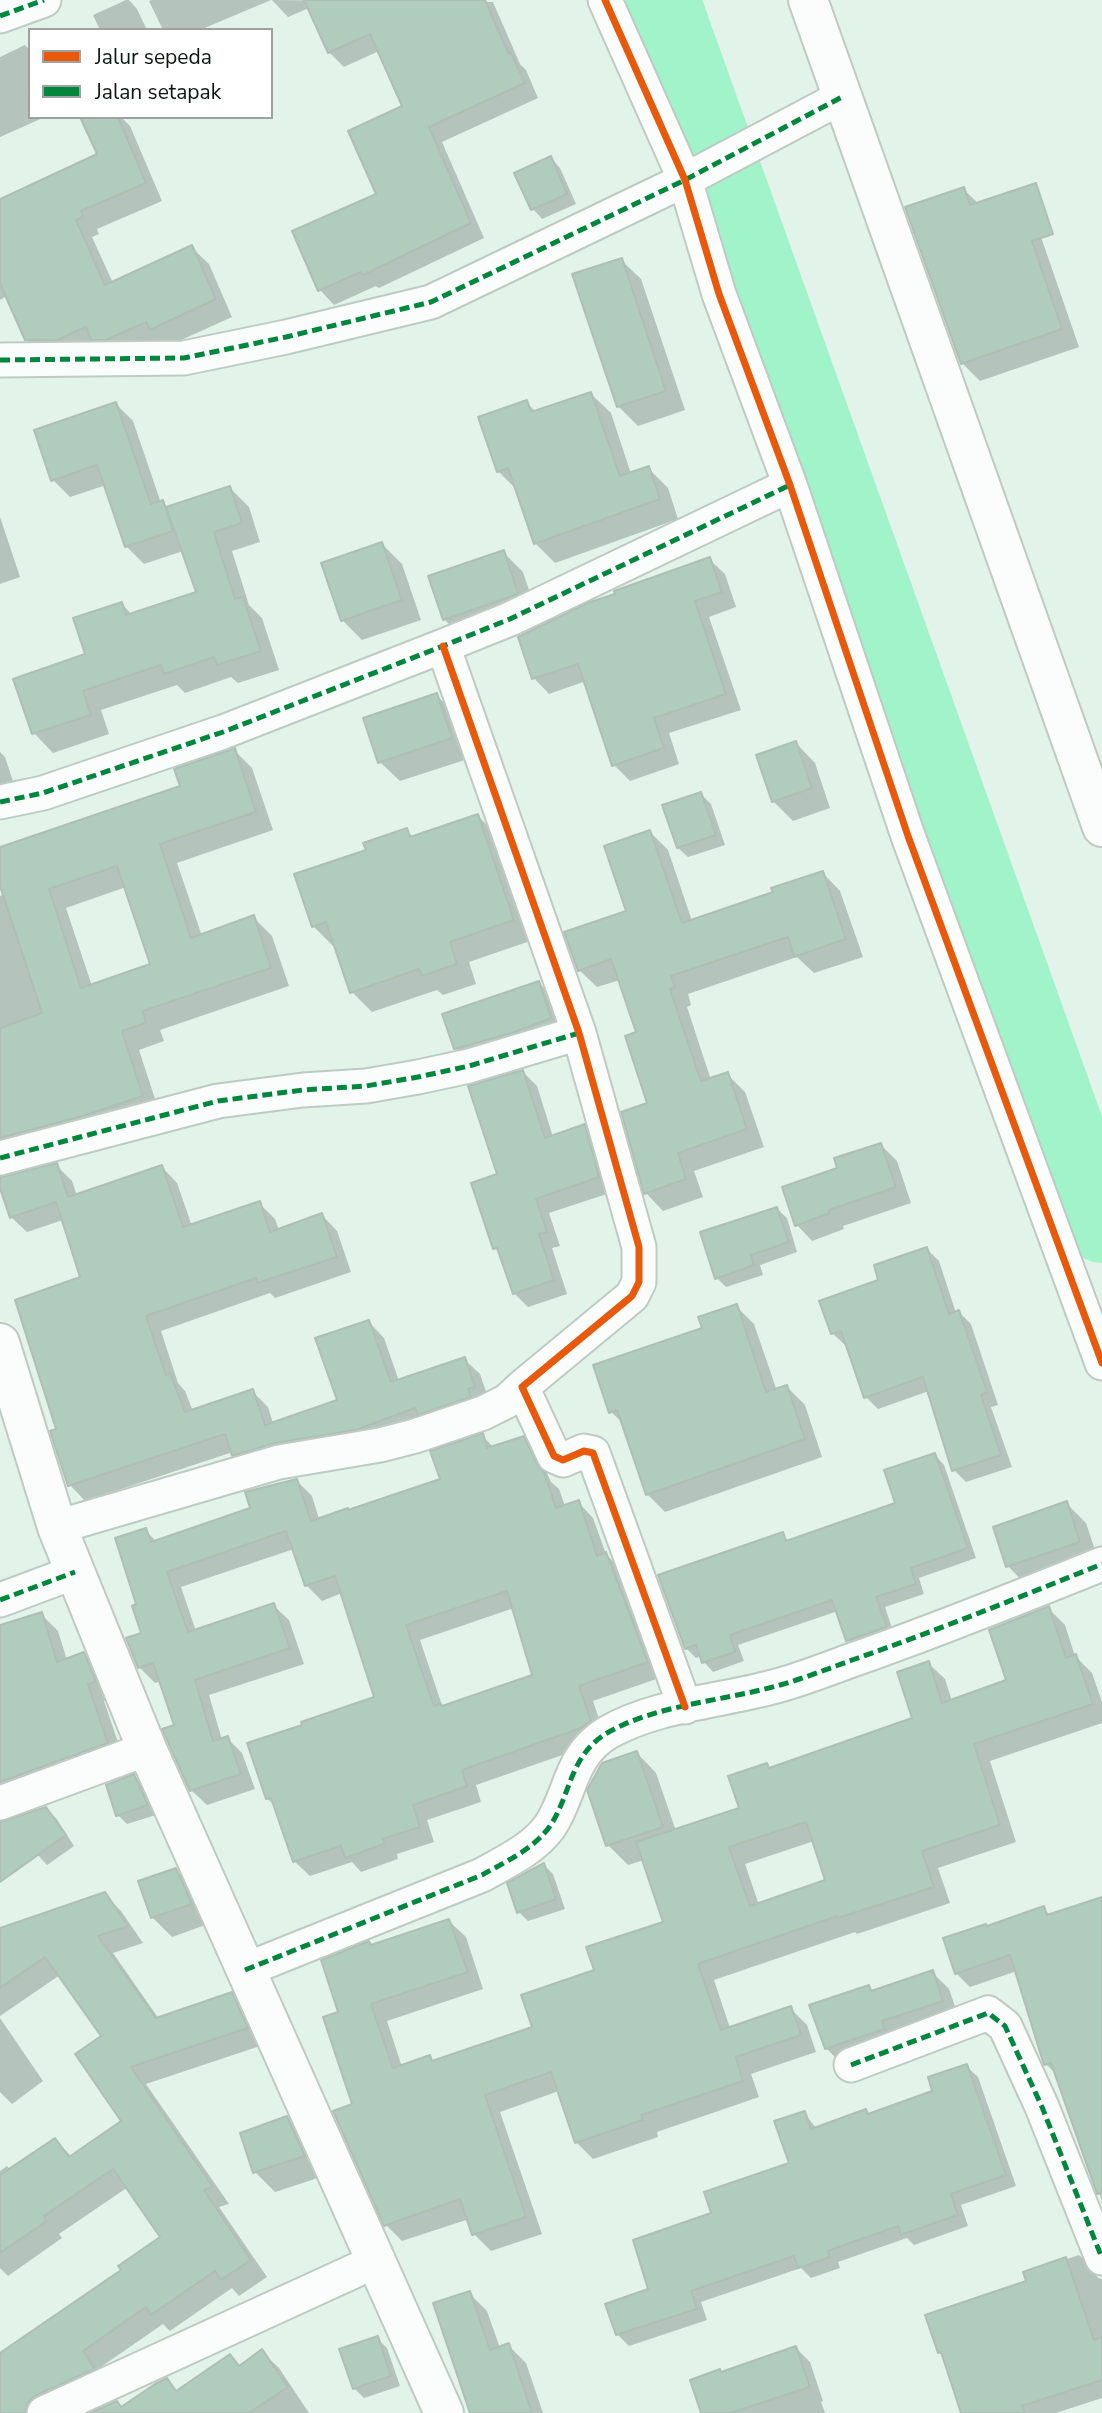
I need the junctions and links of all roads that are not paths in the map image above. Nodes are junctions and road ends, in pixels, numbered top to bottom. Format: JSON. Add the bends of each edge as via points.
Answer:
{"nodes":[{"id":1,"x":44,"y":0,"type":"edge"},
{"id":2,"x":605,"y":0,"type":"edge"},
{"id":3,"x":808,"y":0,"type":"edge"},
{"id":4,"x":0,"y":16,"type":"edge"},
{"id":5,"x":842,"y":97,"type":"junction"},
{"id":6,"x":698,"y":172,"type":"junction"},
{"id":7,"x":0,"y":360,"type":"edge"},
{"id":8,"x":790,"y":485,"type":"junction"},
{"id":9,"x":443,"y":646,"type":"junction"},
{"id":10,"x":0,"y":802,"type":"edge"},
{"id":11,"x":1102,"y":827,"type":"edge"},
{"id":12,"x":579,"y":1033,"type":"junction"},
{"id":13,"x":0,"y":1157,"type":"edge"},
{"id":14,"x":0,"y":1343,"type":"edge"},
{"id":15,"x":1102,"y":1363,"type":"edge"},
{"id":16,"x":522,"y":1387,"type":"junction"},
{"id":17,"x":7,"y":1390,"type":"edge"},
{"id":18,"x":57,"y":1527,"type":"junction"},
{"id":19,"x":1102,"y":1564,"type":"edge"},
{"id":20,"x":75,"y":1572,"type":"junction"},
{"id":21,"x":0,"y":1600,"type":"edge"},
{"id":22,"x":685,"y":1707,"type":"junction"},
{"id":23,"x":147,"y":1749,"type":"junction"},
{"id":24,"x":0,"y":1803,"type":"edge"},
{"id":25,"x":245,"y":1970,"type":"junction"},
{"id":26,"x":851,"y":2066,"type":"dead end"},
{"id":27,"x":1102,"y":2258,"type":"edge"},
{"id":28,"x":376,"y":2261,"type":"junction"},
{"id":29,"x":44,"y":2413,"type":"edge"},
{"id":30,"x":444,"y":2413,"type":"edge"}],
"edges":[{"from":1,"to":4,"type":"street"},
{"from":2,"to":6,"type":"street"},
{"from":3,"to":5,"type":"street"},
{"from":5,"to":6,"type":"street"},
{"from":5,"to":11,"type":"street"},
{"from":6,"to":7,"type":"street","via":[[430,302],[184,358]]},
{"from":6,"to":8,"type":"street","via":[[719,294]]},
{"from":8,"to":9,"type":"street","via":[[510,619]]},
{"from":8,"to":15,"type":"street","via":[[908,836]]},
{"from":9,"to":10,"type":"street","via":[[223,732],[43,793]]},
{"from":9,"to":12,"type":"street"},
{"from":12,"to":13,"type":"street","via":[[418,1077],[218,1101]]},
{"from":12,"to":16,"type":"street","via":[[639,1247],[639,1282],[632,1296]]},
{"from":14,"to":17,"type":"street"},
{"from":16,"to":18,"type":"street","via":[[483,1413],[415,1436],[279,1462]]},
{"from":16,"to":22,"type":"street","via":[[554,1456],[562,1460],[593,1452]]},
{"from":17,"to":18,"type":"street"},
{"from":18,"to":20,"type":"street"},
{"from":19,"to":22,"type":"street","via":[[780,1686]]},
{"from":20,"to":21,"type":"street"},
{"from":20,"to":23,"type":"street"},
{"from":22,"to":25,"type":"street","via":[[627,1723],[604,1735],[584,1754],[550,1826],[517,1855],[482,1875]]},
{"from":23,"to":24,"type":"street"},
{"from":23,"to":25,"type":"street"},
{"from":25,"to":28,"type":"street"},
{"from":26,"to":27,"type":"street","via":[[988,2013],[996,2019],[1005,2026],[1042,2107]]},
{"from":28,"to":29,"type":"street"},
{"from":28,"to":30,"type":"street"}]}
